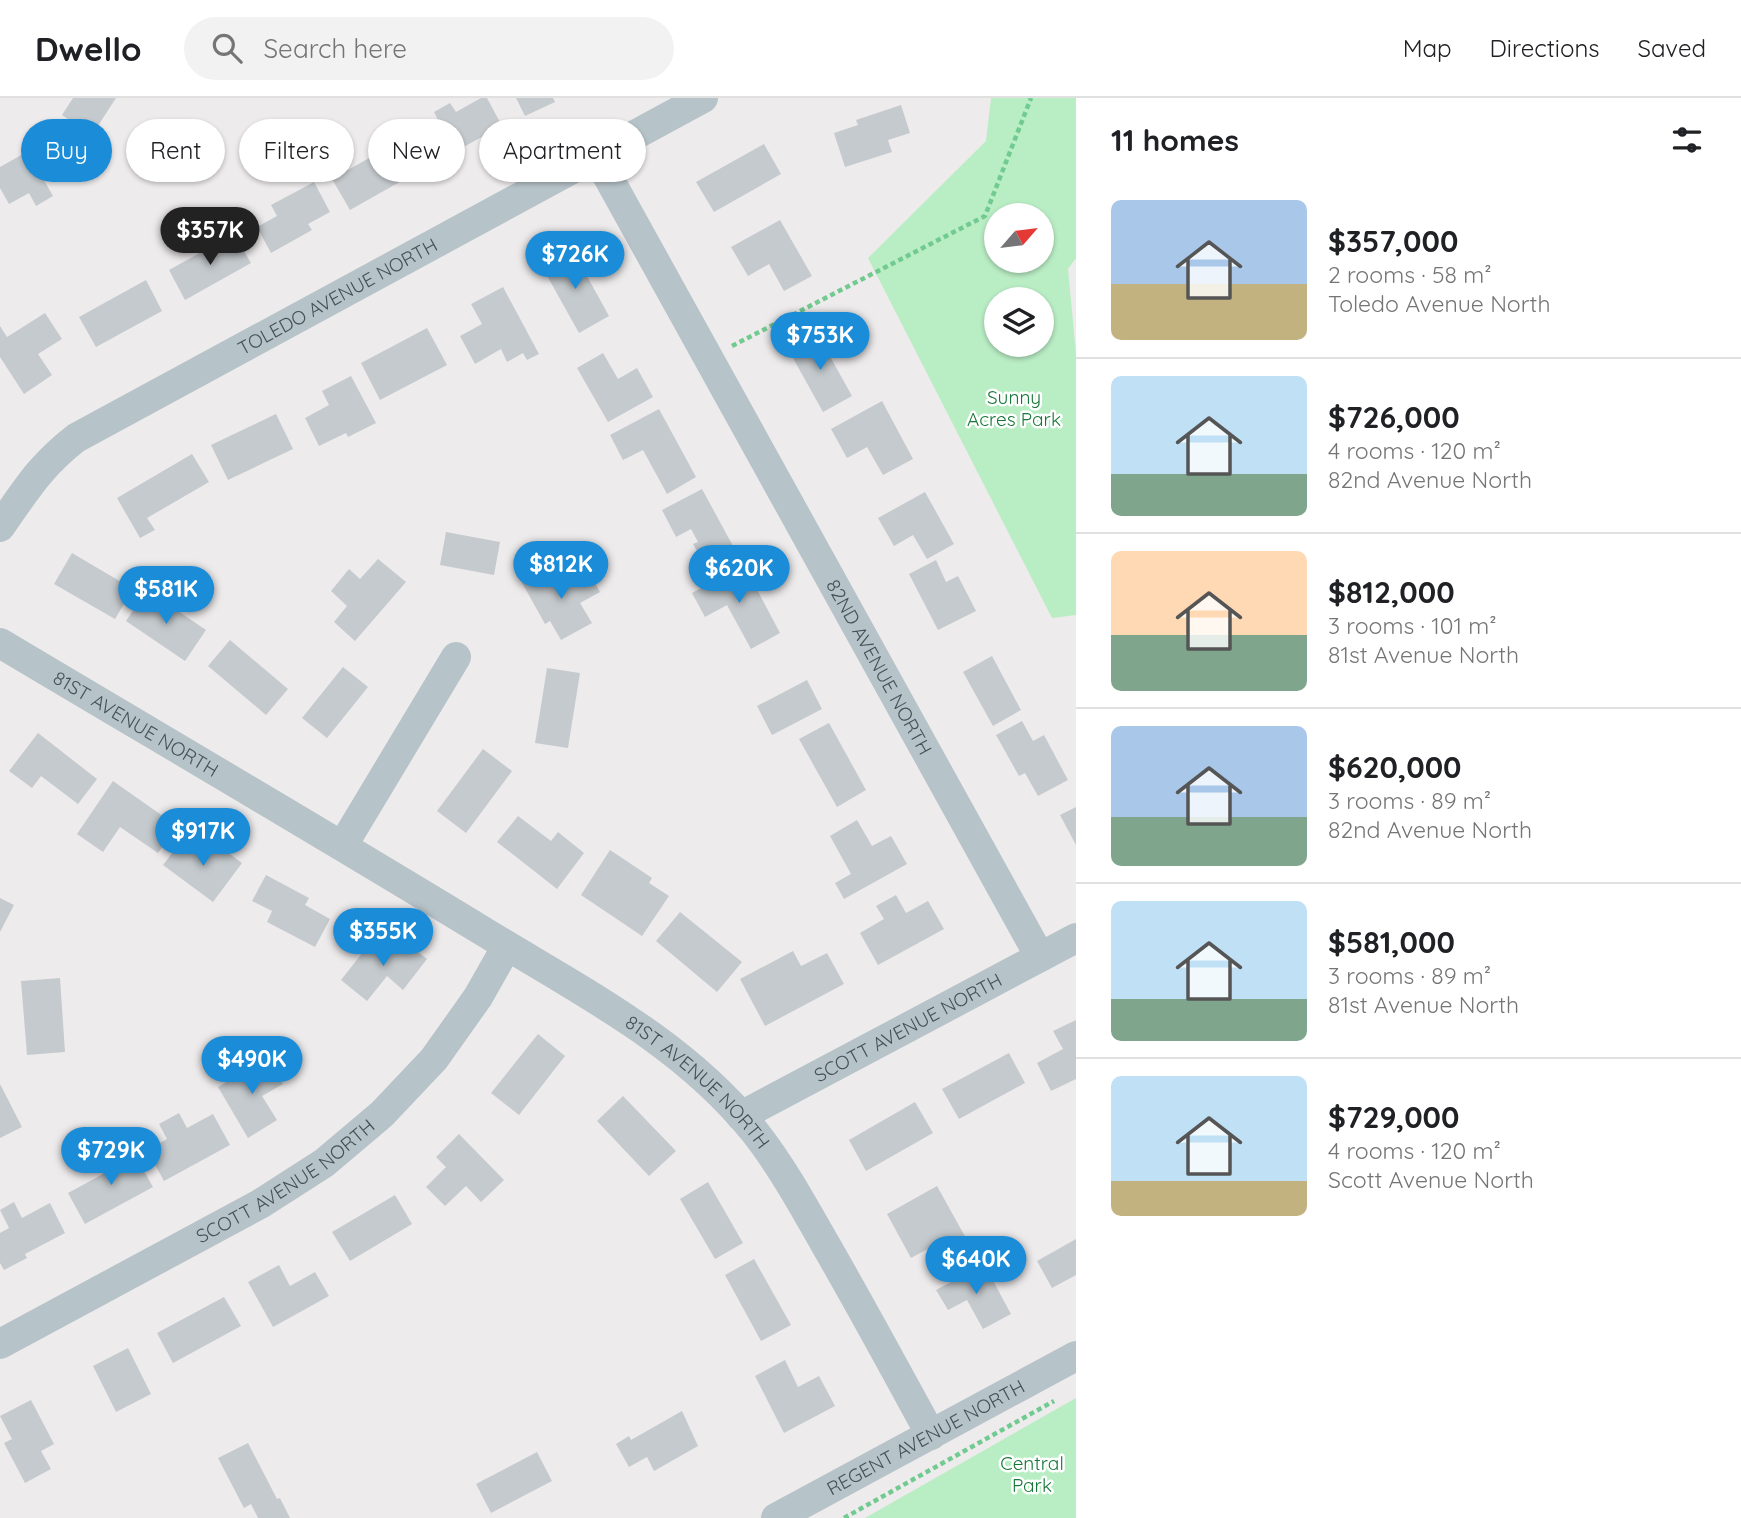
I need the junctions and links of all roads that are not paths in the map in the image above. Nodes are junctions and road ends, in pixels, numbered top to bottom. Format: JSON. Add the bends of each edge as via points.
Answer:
{"nodes":[{"id":1,"x":703,"y":98,"type":"edge"},
{"id":2,"x":646,"y":130,"type":"edge"},
{"id":3,"x":551,"y":182,"type":"edge"},
{"id":4,"x":611,"y":182,"type":"edge"},
{"id":5,"x":0,"y":527,"type":"edge"},
{"id":6,"x":0,"y":643,"type":"edge"},
{"id":7,"x":456,"y":657,"type":"dead end"},
{"id":8,"x":343,"y":845,"type":"junction"},
{"id":9,"x":1076,"y":938,"type":"edge"},
{"id":10,"x":507,"y":946,"type":"junction"},
{"id":11,"x":1040,"y":957,"type":"junction"},
{"id":12,"x":741,"y":1116,"type":"junction"},
{"id":13,"x":0,"y":1344,"type":"edge"},
{"id":14,"x":1076,"y":1356,"type":"edge"},
{"id":15,"x":931,"y":1435,"type":"junction"},
{"id":16,"x":776,"y":1518,"type":"edge"}],
"edges":[{"from":1,"to":2,"type":"street","name":"TOLEDO AVENUE NORTH"},
{"from":3,"to":5,"type":"street","name":"TOLEDO AVENUE NORTH","via":[[76,438],[35,475]]},
{"from":4,"to":11,"type":"street","name":"82ND AVENUE NORTH"},
{"from":6,"to":8,"type":"street","name":"81ST AVENUE NORTH"},
{"from":7,"to":8,"type":"street"},
{"from":8,"to":10,"type":"street","name":"81ST AVENUE NORTH"},
{"from":9,"to":11,"type":"street","name":"SCOTT AVENUE NORTH"},
{"from":10,"to":12,"type":"street","name":"81ST AVENUE NORTH","via":[[656,1038]]},
{"from":10,"to":13,"type":"street","name":"SCOTT AVENUE NORTH","via":[[434,1059],[382,1115],[324,1163],[260,1204]]},
{"from":11,"to":12,"type":"street","name":"SCOTT AVENUE NORTH"},
{"from":12,"to":15,"type":"street","name":"81ST AVENUE NORTH","via":[[794,1189]]},
{"from":14,"to":15,"type":"street","name":"REGENT AVENUE NORTH"},
{"from":15,"to":16,"type":"street","name":"REGENT AVENUE NORTH"}]}
